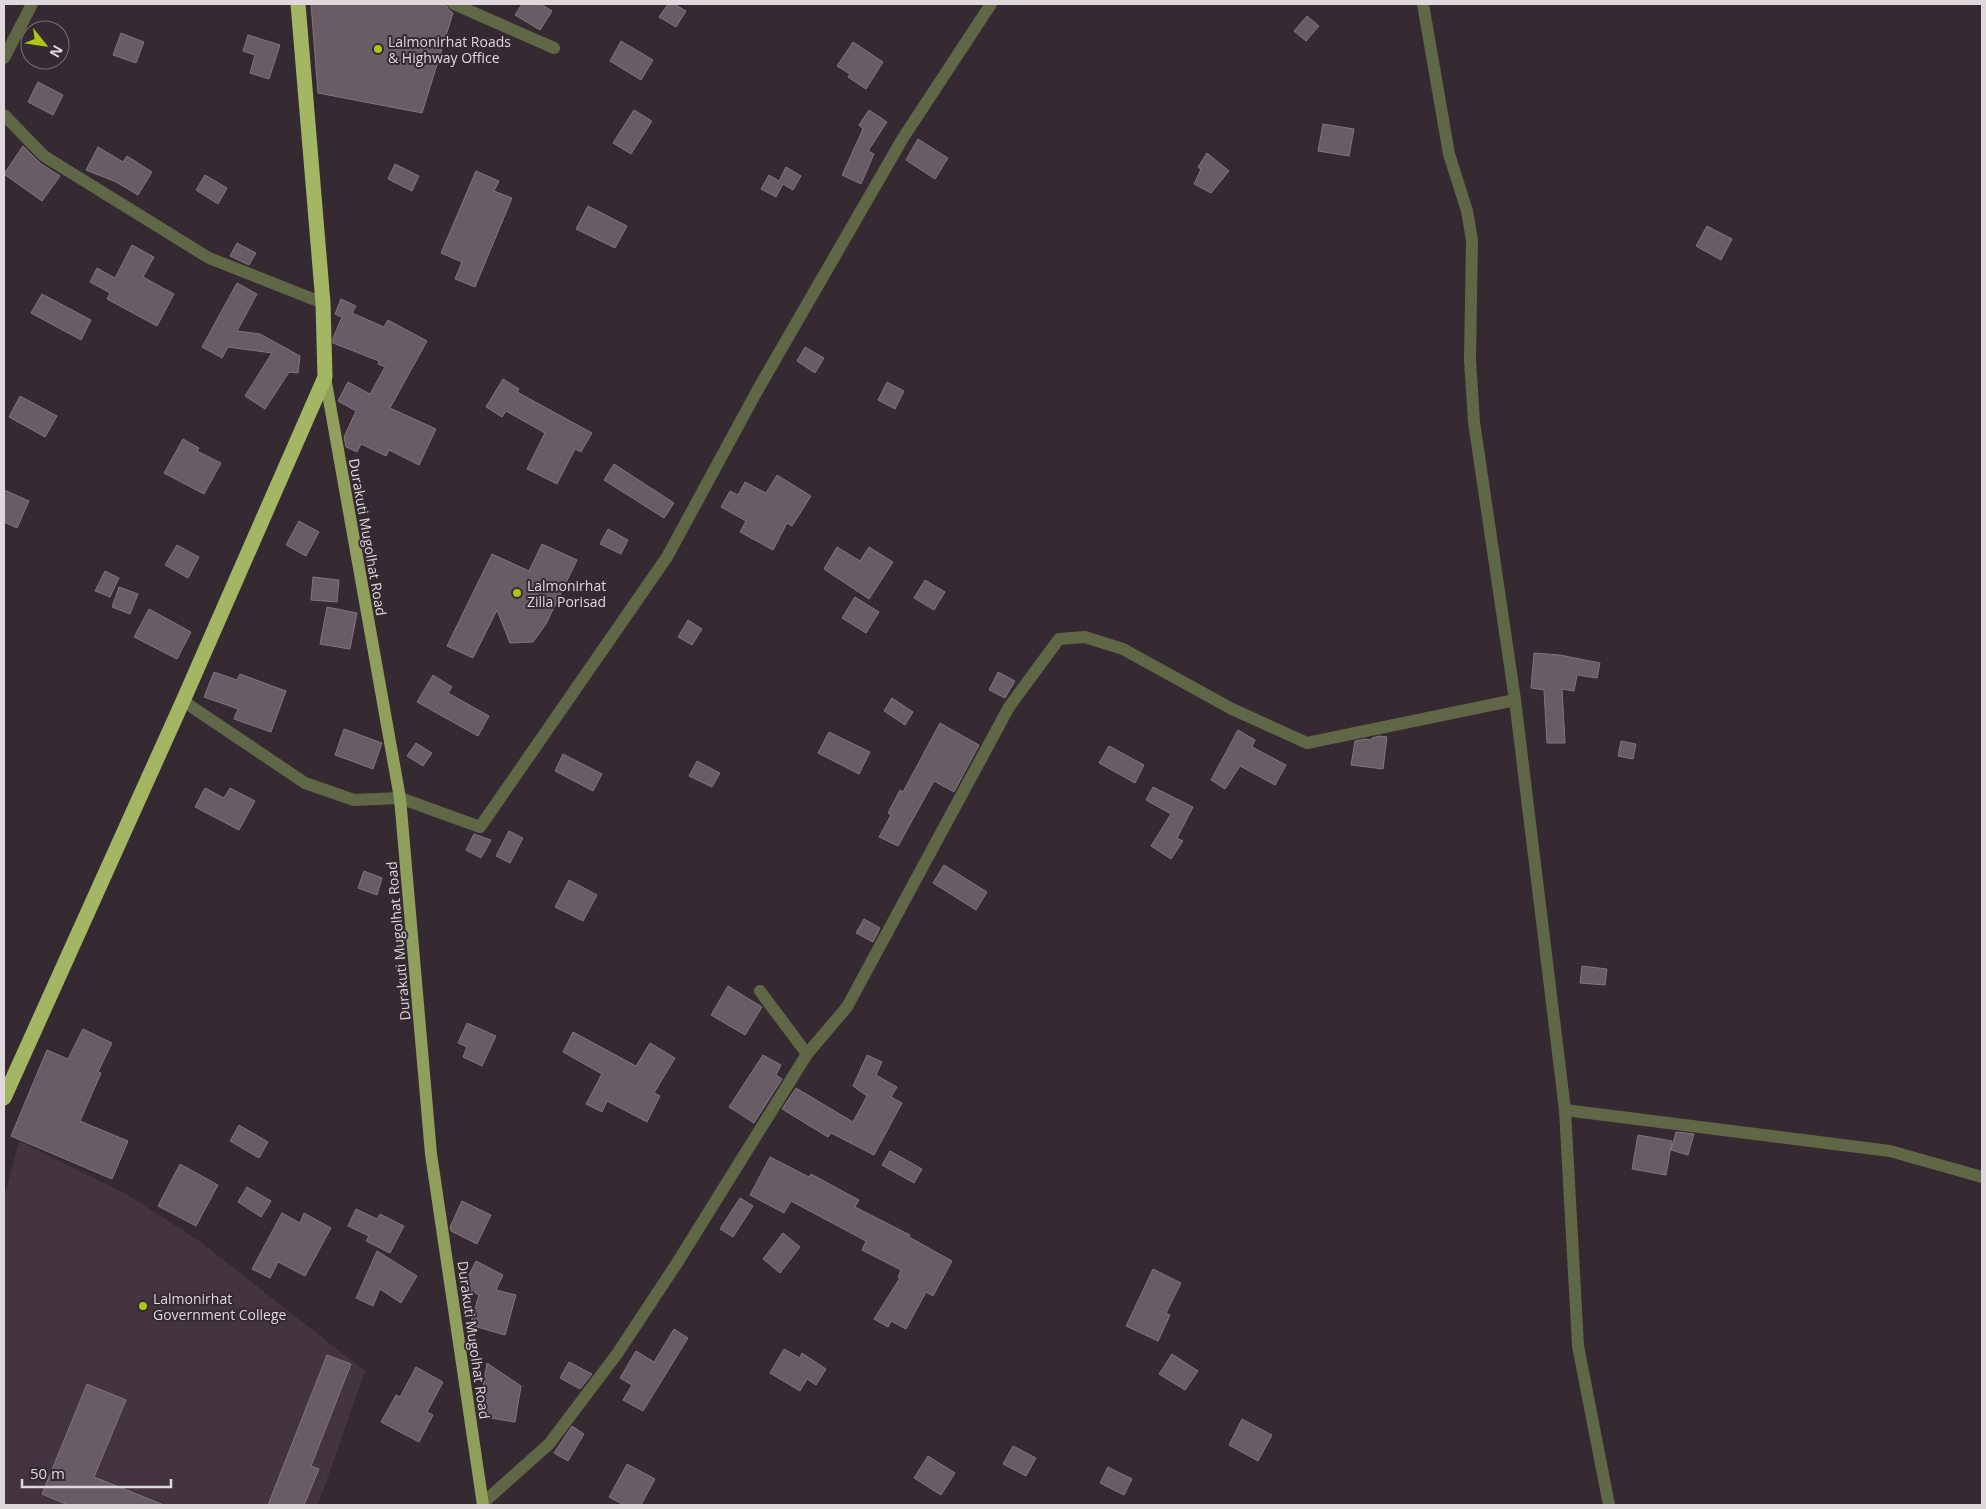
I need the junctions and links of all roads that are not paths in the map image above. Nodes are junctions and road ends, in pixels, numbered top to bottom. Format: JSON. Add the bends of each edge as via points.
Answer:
{"nodes":[{"id":1,"x":32,"y":4,"type":"edge"},
{"id":2,"x":298,"y":4,"type":"edge"},
{"id":3,"x":454,"y":4,"type":"edge"},
{"id":4,"x":991,"y":4,"type":"edge"},
{"id":5,"x":1424,"y":4,"type":"edge"},
{"id":6,"x":554,"y":48,"type":"dead end"},
{"id":7,"x":4,"y":58,"type":"edge"},
{"id":8,"x":4,"y":115,"type":"edge"},
{"id":9,"x":323,"y":303,"type":"junction"},
{"id":10,"x":325,"y":378,"type":"junction"},
{"id":11,"x":1515,"y":700,"type":"junction"},
{"id":12,"x":183,"y":701,"type":"junction"},
{"id":13,"x":400,"y":798,"type":"junction"},
{"id":14,"x":760,"y":991,"type":"dead end"},
{"id":15,"x":807,"y":1054,"type":"junction"},
{"id":16,"x":4,"y":1098,"type":"edge"},
{"id":17,"x":1565,"y":1110,"type":"junction"},
{"id":18,"x":1982,"y":1177,"type":"edge"},
{"id":19,"x":483,"y":1504,"type":"edge"},
{"id":20,"x":1609,"y":1505,"type":"edge"}],
"edges":[{"from":1,"to":7,"type":"street"},
{"from":2,"to":9,"type":"highway"},
{"from":3,"to":6,"type":"street"},
{"from":4,"to":13,"type":"street","via":[[902,138],[757,391],[668,557],[480,827]]},
{"from":5,"to":11,"type":"street","via":[[1449,154],[1467,210],[1472,240],[1470,360],[1474,422]]},
{"from":8,"to":9,"type":"street","via":[[44,156],[209,258]]},
{"from":9,"to":10,"type":"highway"},
{"from":10,"to":12,"type":"highway"},
{"from":10,"to":13,"type":"main road","name":"Durakuti Mugolhat Road"},
{"from":11,"to":15,"type":"street","via":[[1307,743],[1232,709],[1123,649],[1085,637],[1059,639],[1009,707],[847,1007]]},
{"from":11,"to":17,"type":"street"},
{"from":12,"to":13,"type":"street","via":[[305,783],[354,800]]},
{"from":12,"to":16,"type":"highway"},
{"from":13,"to":19,"type":"main road","name":"Durakuti Mugolhat Road","via":[[431,1154]]},
{"from":14,"to":15,"type":"street"},
{"from":15,"to":19,"type":"street","via":[[617,1354],[549,1444]]},
{"from":17,"to":18,"type":"street","via":[[1890,1151]]},
{"from":17,"to":20,"type":"street","via":[[1578,1346]]}]}
